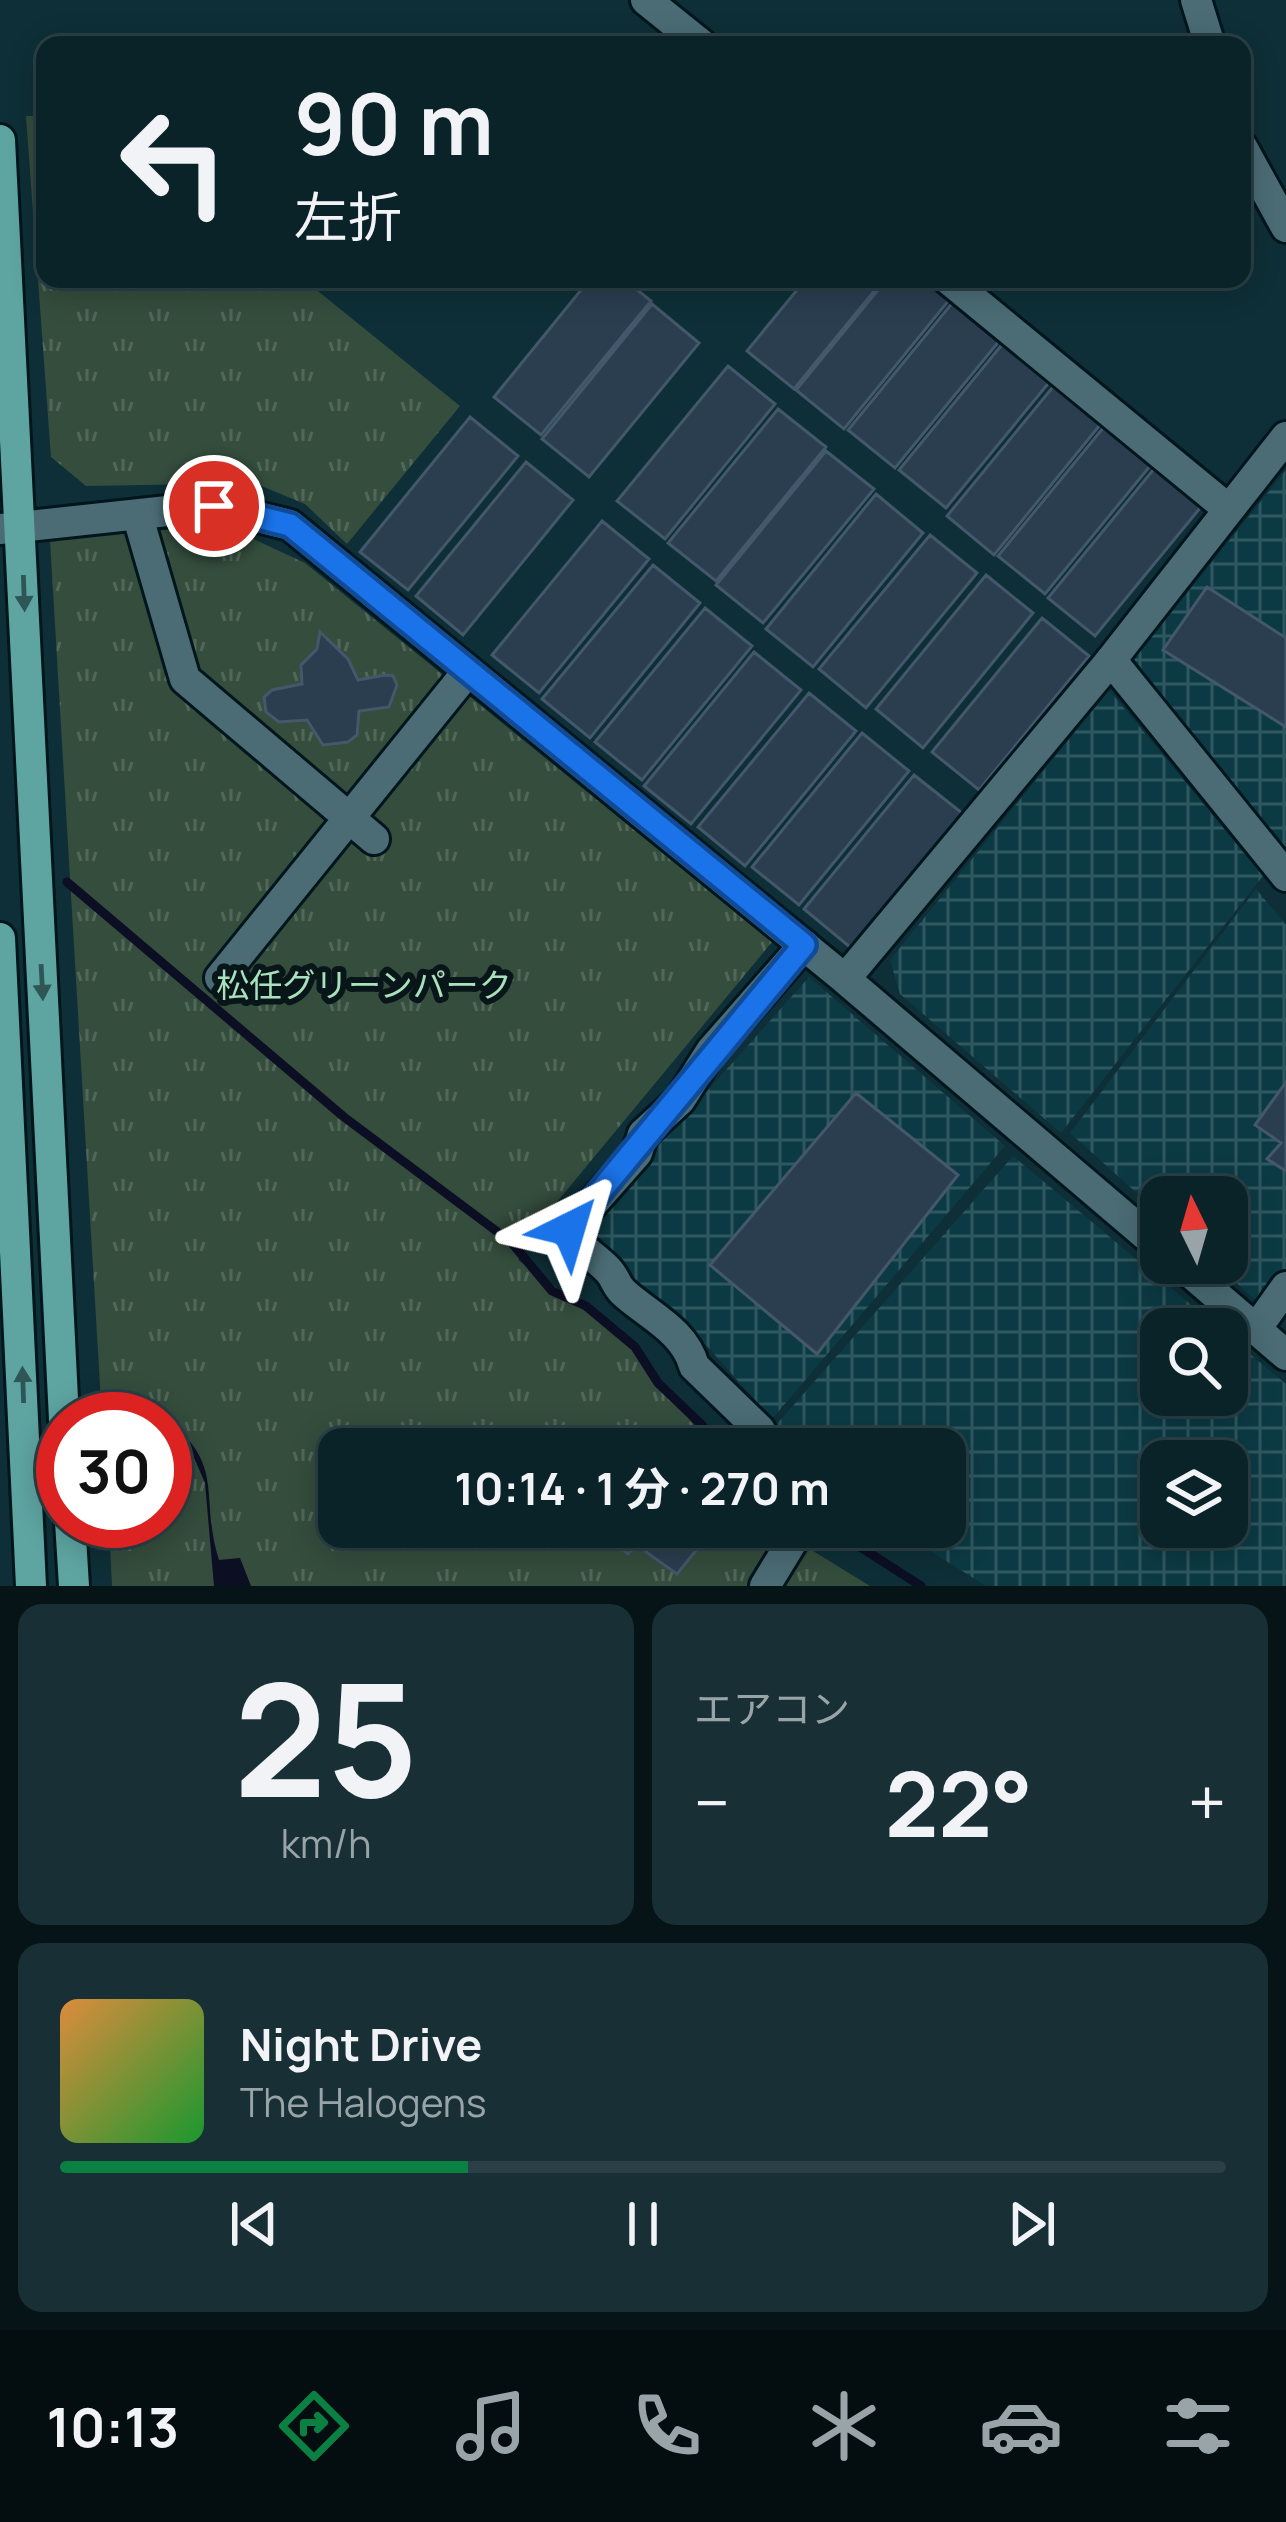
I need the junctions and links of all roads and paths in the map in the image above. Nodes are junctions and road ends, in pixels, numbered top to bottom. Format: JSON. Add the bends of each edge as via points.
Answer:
{"nodes":[{"id":1,"x":646,"y":0,"type":"edge"},
{"id":2,"x":1196,"y":0,"type":"edge"},
{"id":3,"x":691,"y":36,"type":"edge"},
{"id":4,"x":1207,"y":36,"type":"edge"},
{"id":5,"x":0,"y":140,"type":"edge"},
{"id":6,"x":1251,"y":163,"type":"edge"},
{"id":7,"x":1286,"y":227,"type":"edge"},
{"id":8,"x":959,"y":288,"type":"edge"},
{"id":9,"x":1286,"y":437,"type":"edge"},
{"id":10,"x":1227,"y":508,"type":"junction"},
{"id":11,"x":138,"y":517,"type":"junction"},
{"id":12,"x":11,"y":528,"type":"edge"},
{"id":13,"x":1112,"y":660,"type":"junction"},
{"id":14,"x":468,"y":671,"type":"junction"},
{"id":15,"x":349,"y":819,"type":"junction"},
{"id":16,"x":374,"y":839,"type":"dead end"},
{"id":17,"x":1286,"y":876,"type":"edge"},
{"id":18,"x":0,"y":938,"type":"edge"},
{"id":19,"x":804,"y":945,"type":"junction"},
{"id":20,"x":220,"y":978,"type":"dead end"},
{"id":21,"x":845,"y":979,"type":"junction"},
{"id":22,"x":1140,"y":1230,"type":"edge"},
{"id":23,"x":9,"y":1282,"type":"edge"},
{"id":24,"x":1204,"y":1284,"type":"edge"},
{"id":25,"x":1286,"y":1287,"type":"edge"},
{"id":26,"x":1256,"y":1329,"type":"junction"},
{"id":27,"x":1286,"y":1354,"type":"edge"},
{"id":28,"x":62,"y":1392,"type":"edge"},
{"id":29,"x":758,"y":1428,"type":"edge"},
{"id":30,"x":72,"y":1548,"type":"edge"},
{"id":31,"x":788,"y":1548,"type":"edge"},
{"id":32,"x":31,"y":1586,"type":"edge"},
{"id":33,"x":74,"y":1586,"type":"edge"},
{"id":34,"x":765,"y":1586,"type":"edge"}],
"edges":[{"from":1,"to":3,"type":"street"},
{"from":2,"to":4,"type":"street"},
{"from":5,"to":12,"type":"main road"},
{"from":6,"to":7,"type":"street"},
{"from":8,"to":10,"type":"street"},
{"from":9,"to":10,"type":"street"},
{"from":10,"to":13,"type":"street"},
{"from":11,"to":12,"type":"street"},
{"from":11,"to":14,"type":"street","via":[[214,506],[290,525]]},
{"from":11,"to":15,"type":"street","via":[[185,680]]},
{"from":12,"to":28,"type":"main road","one_way":true},
{"from":13,"to":17,"type":"street"},
{"from":13,"to":21,"type":"street"},
{"from":14,"to":15,"type":"street"},
{"from":14,"to":19,"type":"street"},
{"from":15,"to":16,"type":"street"},
{"from":15,"to":20,"type":"street"},
{"from":18,"to":23,"type":"main road"},
{"from":19,"to":21,"type":"street"},
{"from":19,"to":29,"type":"street","via":[[569,1229]]},
{"from":21,"to":22,"type":"street"},
{"from":32,"to":23,"type":"main road","one_way":true},
{"from":24,"to":26,"type":"street"},
{"from":25,"to":26,"type":"street"},
{"from":26,"to":27,"type":"street"},
{"from":30,"to":33,"type":"main road"},
{"from":31,"to":34,"type":"street"}]}
